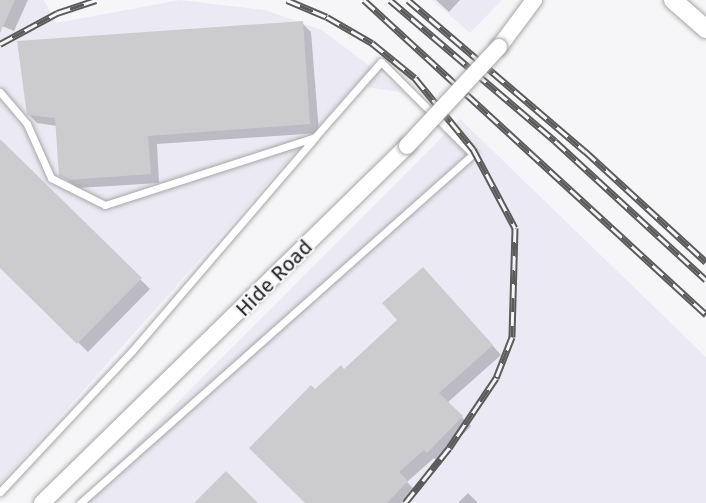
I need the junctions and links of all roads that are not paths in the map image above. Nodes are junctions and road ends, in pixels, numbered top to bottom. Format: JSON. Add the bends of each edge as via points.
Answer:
{"nodes":[{"id":1,"x":673,"y":0,"type":"edge"},
{"id":2,"x":535,"y":2,"type":"edge"},
{"id":3,"x":706,"y":29,"type":"edge"},
{"id":4,"x":0,"y":92,"type":"edge"},
{"id":5,"x":315,"y":137,"type":"junction"},
{"id":6,"x":0,"y":492,"type":"edge"},
{"id":7,"x":42,"y":503,"type":"edge"},
{"id":8,"x":80,"y":503,"type":"edge"}],
"edges":[{"from":1,"to":3,"type":"main road"},
{"from":2,"to":7,"type":"street","name":"Hide Road","bridge":true,"via":[[407,146]]},
{"from":4,"to":5,"type":"lane","via":[[27,124],[51,178],[105,205]]},
{"from":5,"to":6,"type":"lane","via":[[132,351]]},
{"from":5,"to":8,"type":"lane","via":[[381,62],[473,154]]}]}
